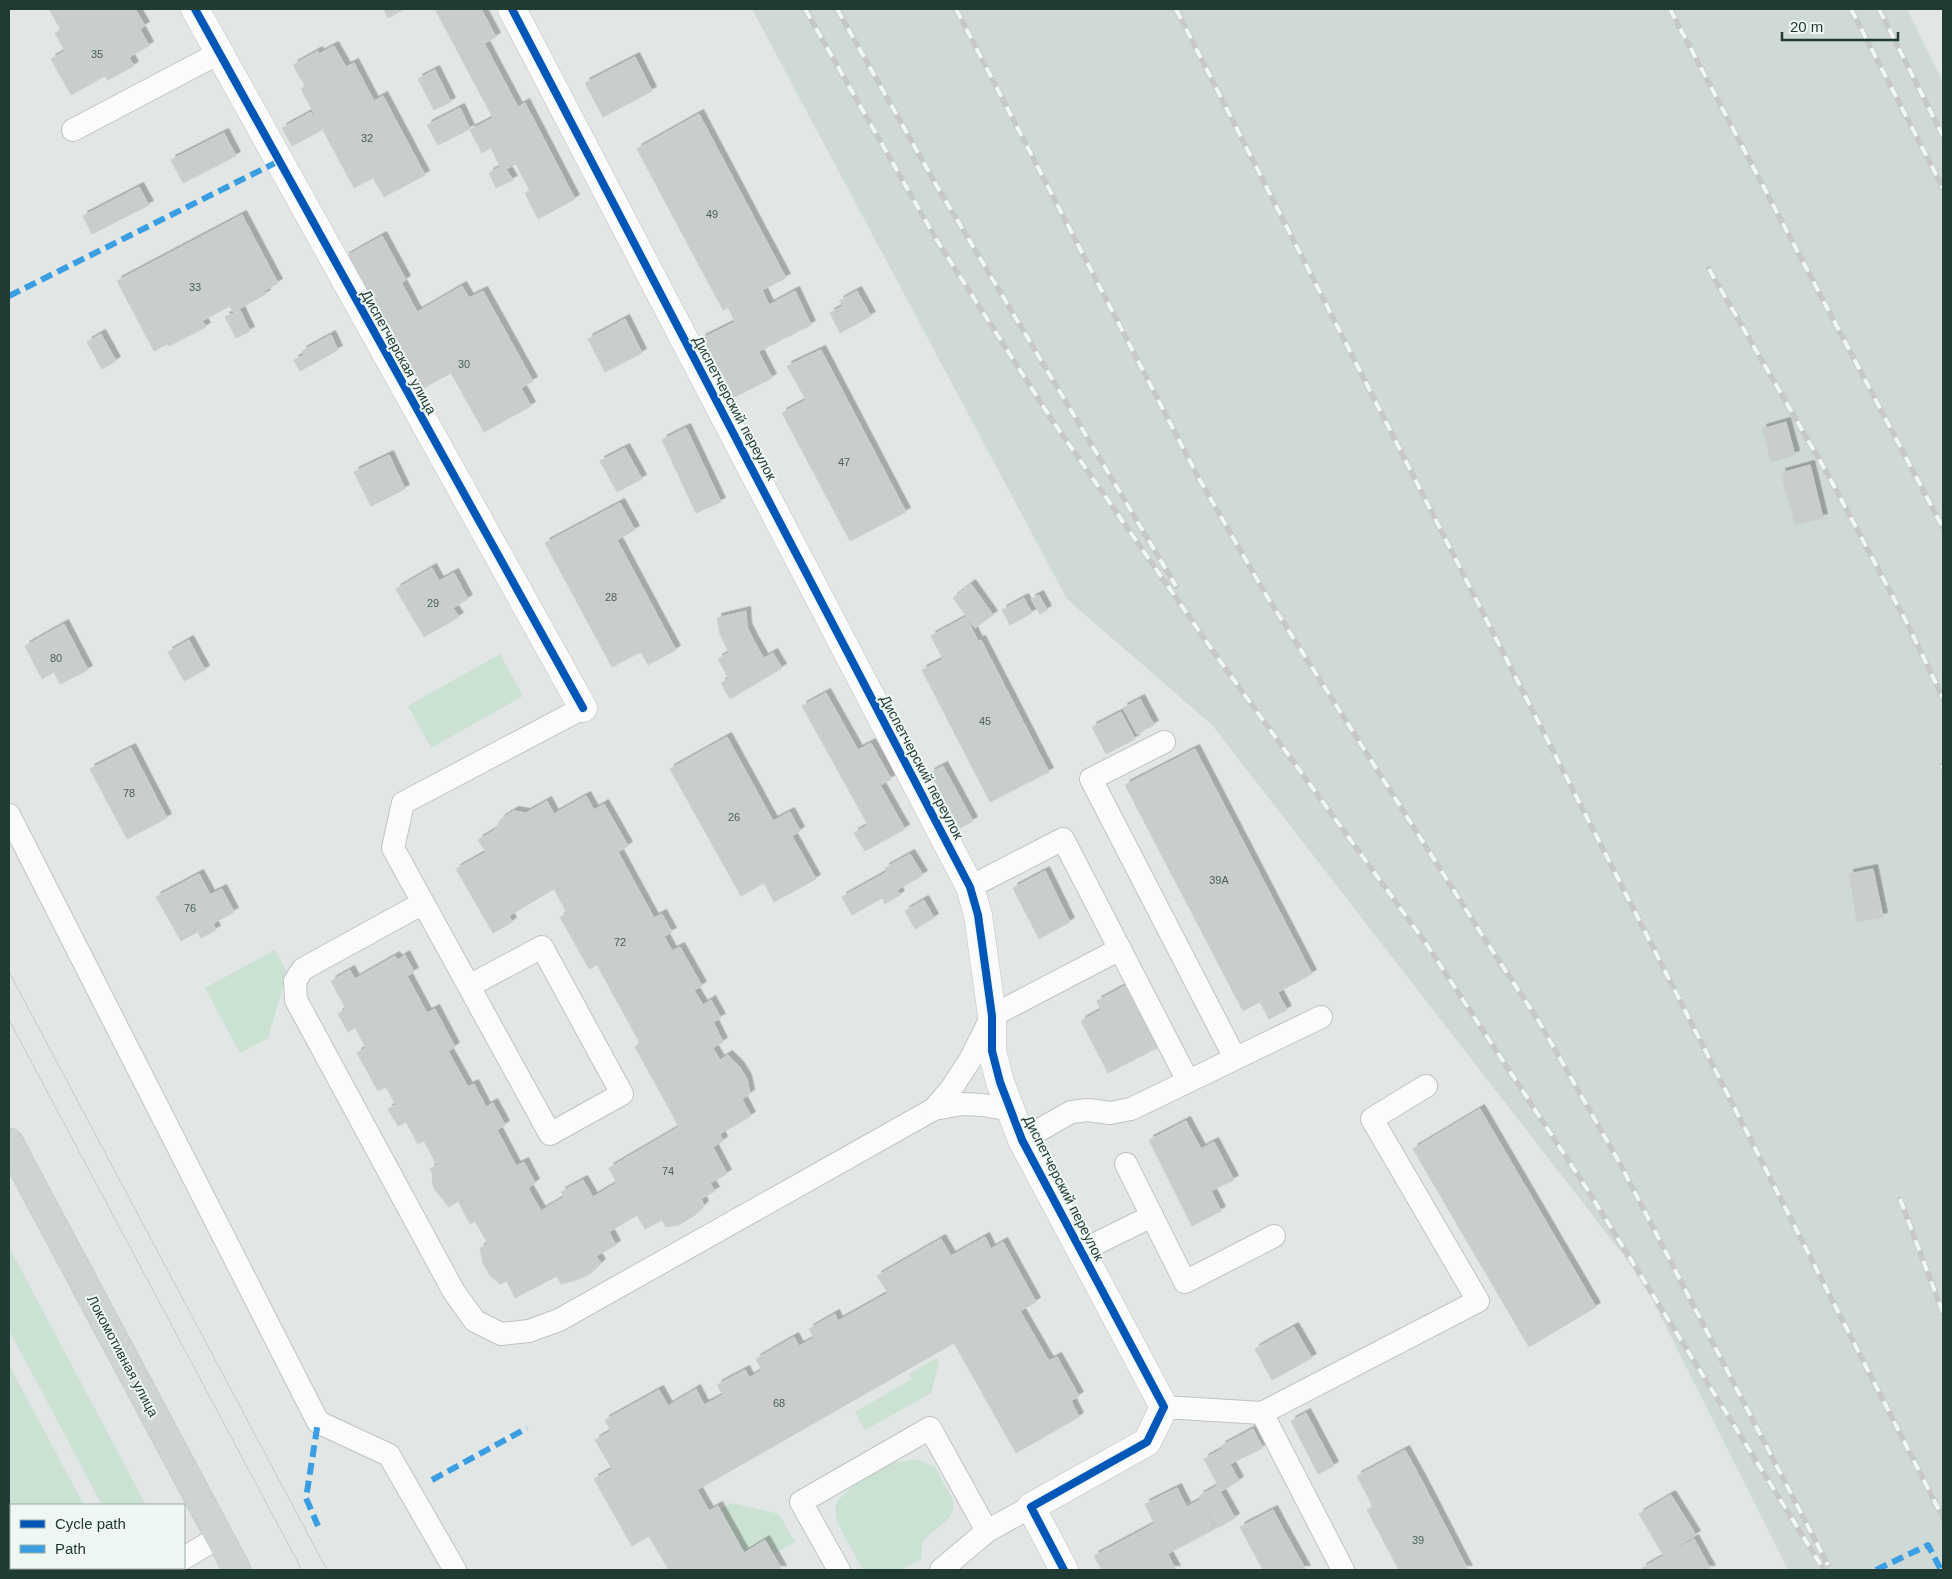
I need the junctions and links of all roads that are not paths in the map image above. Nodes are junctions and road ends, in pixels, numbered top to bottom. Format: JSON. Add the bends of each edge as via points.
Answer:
{"nodes":[{"id":1,"x":195,"y":9,"type":"edge"},
{"id":2,"x":512,"y":9,"type":"edge"},
{"id":3,"x":219,"y":53,"type":"junction"},
{"id":4,"x":73,"y":130,"type":"dead end"},
{"id":5,"x":583,"y":708,"type":"joint"},
{"id":6,"x":1164,"y":742,"type":"dead end"},
{"id":7,"x":9,"y":815,"type":"edge"},
{"id":8,"x":970,"y":887,"type":"junction"},
{"id":9,"x":423,"y":903,"type":"junction"},
{"id":10,"x":1120,"y":949,"type":"junction"},
{"id":11,"x":469,"y":986,"type":"junction"},
{"id":12,"x":992,"y":1016,"type":"junction"},
{"id":13,"x":1321,"y":1017,"type":"dead end"},
{"id":14,"x":1235,"y":1058,"type":"junction"},
{"id":15,"x":1188,"y":1080,"type":"junction"},
{"id":16,"x":1426,"y":1086,"type":"dead end"},
{"id":17,"x":934,"y":1109,"type":"junction"},
{"id":18,"x":1011,"y":1110,"type":"junction"},
{"id":19,"x":1022,"y":1140,"type":"junction"},
{"id":20,"x":9,"y":1142,"type":"edge"},
{"id":21,"x":1126,"y":1164,"type":"dead end"},
{"id":22,"x":1152,"y":1216,"type":"junction"},
{"id":23,"x":1274,"y":1236,"type":"dead end"},
{"id":24,"x":1081,"y":1251,"type":"junction"},
{"id":25,"x":1164,"y":1407,"type":"junction"},
{"id":26,"x":1262,"y":1413,"type":"junction"},
{"id":27,"x":1031,"y":1507,"type":"junction"},
{"id":28,"x":987,"y":1531,"type":"junction"},
{"id":29,"x":219,"y":1537,"type":"junction"},
{"id":30,"x":185,"y":1557,"type":"edge"},
{"id":31,"x":237,"y":1570,"type":"edge"},
{"id":32,"x":454,"y":1570,"type":"edge"},
{"id":33,"x":840,"y":1570,"type":"edge"},
{"id":34,"x":941,"y":1570,"type":"edge"},
{"id":35,"x":1064,"y":1570,"type":"edge"},
{"id":36,"x":1343,"y":1570,"type":"edge"}],
"edges":[{"from":1,"to":3,"type":"street","name":"Диспетчерская улица"},
{"from":2,"to":8,"type":"street","name":"Диспетчерский переулок"},
{"from":3,"to":4,"type":"lane"},
{"from":3,"to":5,"type":"street","name":"Диспетчерская улица"},
{"from":5,"to":9,"type":"lane","via":[[403,803],[393,848]]},
{"from":6,"to":14,"type":"lane","via":[[1091,779]]},
{"from":7,"to":32,"type":"lane","via":[[318,1422],[389,1455]]},
{"from":8,"to":10,"type":"lane","via":[[1063,839]]},
{"from":8,"to":12,"type":"street","name":"Диспетчерский переулок","via":[[978,915]]},
{"from":9,"to":11,"type":"lane"},
{"from":9,"to":17,"type":"lane","via":[[304,969],[295,981],[296,1000],[454,1292],[474,1321],[500,1334],[529,1331],[560,1320]]},
{"from":10,"to":12,"type":"lane"},
{"from":10,"to":15,"type":"lane"},
{"from":11,"to":11,"type":"lane","via":[[542,947],[622,1094],[550,1134]]},
{"from":12,"to":17,"type":"lane","via":[[970,1060]]},
{"from":12,"to":18,"type":"street","name":"Диспетчерский переулок","via":[[992,1052]]},
{"from":13,"to":14,"type":"lane"},
{"from":14,"to":15,"type":"lane"},
{"from":15,"to":19,"type":"lane","via":[[1131,1109],[1110,1113],[1071,1112]]},
{"from":16,"to":26,"type":"lane","via":[[1372,1118],[1478,1301]]},
{"from":17,"to":18,"type":"lane","via":[[962,1104]]},
{"from":18,"to":19,"type":"street","name":"Диспетчерский переулок"},
{"from":19,"to":24,"type":"street","name":"Диспетчерский переулок"},
{"from":20,"to":29,"type":"main road","name":"Локомотивная улица"},
{"from":21,"to":22,"type":"lane"},
{"from":22,"to":23,"type":"lane","via":[[1185,1282]]},
{"from":22,"to":24,"type":"lane"},
{"from":24,"to":25,"type":"street","name":"Диспетчерский переулок"},
{"from":25,"to":26,"type":"lane"},
{"from":25,"to":27,"type":"street","via":[[1147,1442]]},
{"from":26,"to":36,"type":"lane"},
{"from":27,"to":28,"type":"lane"},
{"from":27,"to":35,"type":"street"},
{"from":28,"to":33,"type":"lane","via":[[930,1428],[801,1502]]},
{"from":28,"to":34,"type":"lane"},
{"from":29,"to":30,"type":"lane"},
{"from":29,"to":31,"type":"main road","name":"Локомотивная улица"}]}
